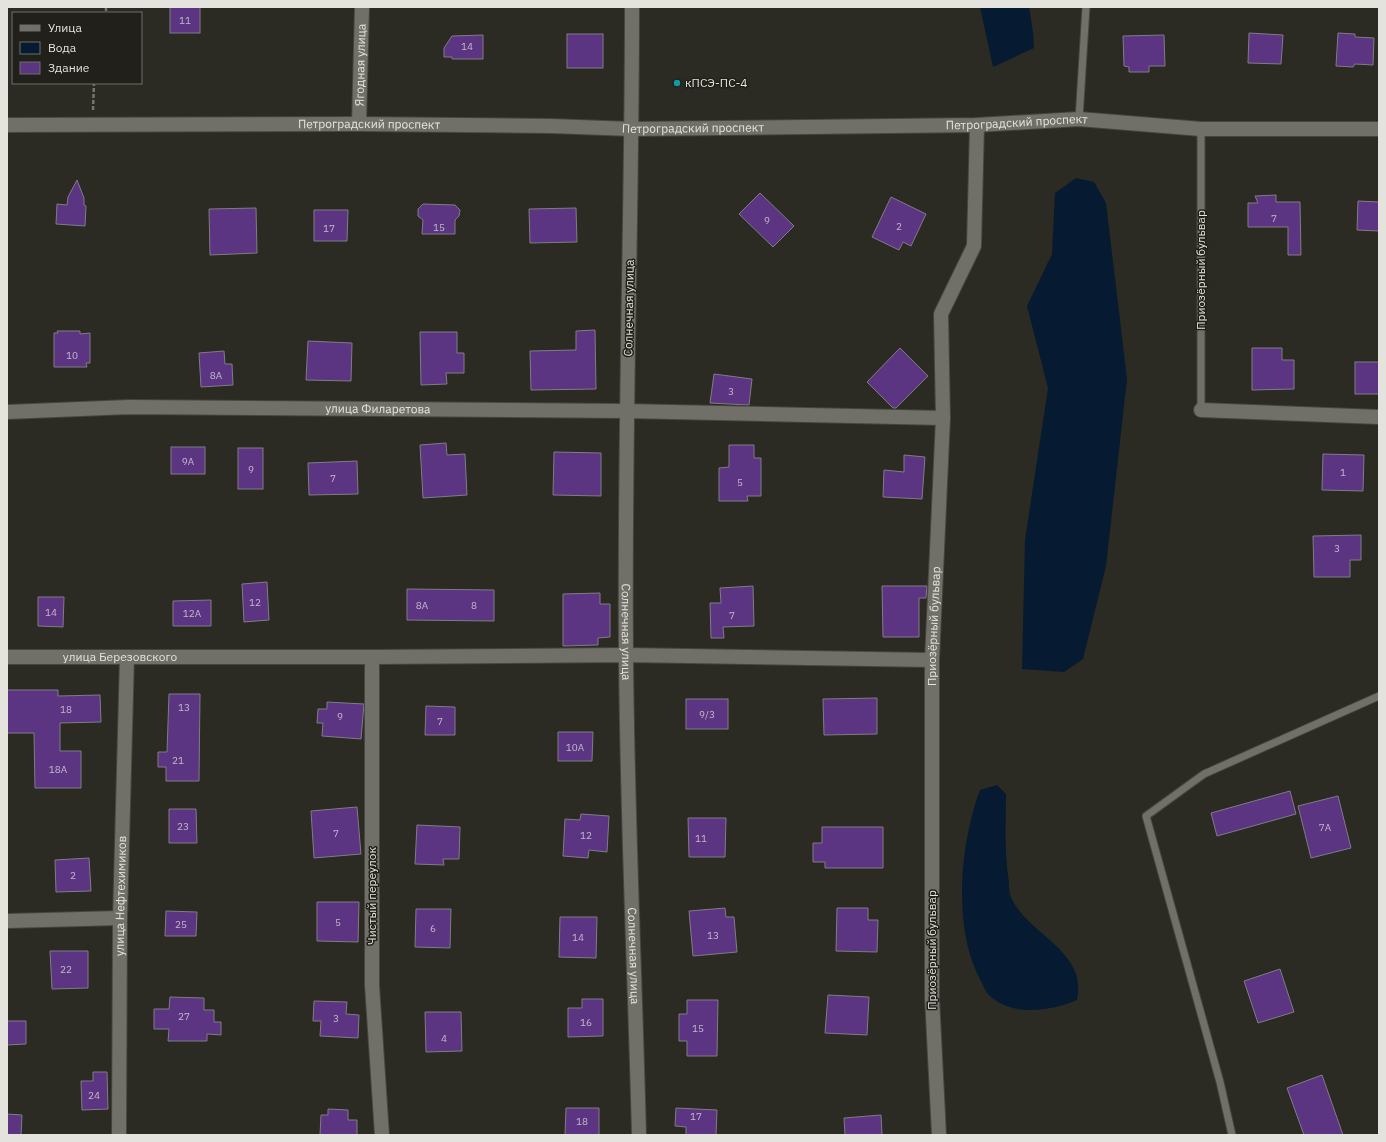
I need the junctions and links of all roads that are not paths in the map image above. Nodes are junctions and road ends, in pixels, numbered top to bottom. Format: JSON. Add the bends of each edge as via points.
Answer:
{"nodes":[{"id":1,"x":362,"y":7,"type":"edge"},
{"id":2,"x":632,"y":7,"type":"edge"},
{"id":3,"x":1086,"y":7,"type":"edge"},
{"id":4,"x":1079,"y":119,"type":"junction"},
{"id":5,"x":359,"y":124,"type":"junction"},
{"id":6,"x":7,"y":125,"type":"edge"},
{"id":7,"x":977,"y":125,"type":"junction"},
{"id":8,"x":632,"y":129,"type":"junction"},
{"id":9,"x":1201,"y":129,"type":"junction"},
{"id":10,"x":1379,"y":129,"type":"edge"},
{"id":11,"x":1201,"y":410,"type":"joint"},
{"id":12,"x":626,"y":411,"type":"junction"},
{"id":13,"x":7,"y":412,"type":"edge"},
{"id":14,"x":1379,"y":417,"type":"edge"},
{"id":15,"x":943,"y":418,"type":"junction"},
{"id":16,"x":626,"y":655,"type":"junction"},
{"id":17,"x":127,"y":656,"type":"junction"},
{"id":18,"x":7,"y":657,"type":"edge"},
{"id":19,"x":372,"y":657,"type":"junction"},
{"id":20,"x":932,"y":660,"type":"junction"},
{"id":21,"x":1379,"y":696,"type":"edge"},
{"id":22,"x":120,"y":918,"type":"junction"},
{"id":23,"x":7,"y":921,"type":"edge"},
{"id":24,"x":119,"y":1135,"type":"edge"},
{"id":25,"x":382,"y":1135,"type":"edge"},
{"id":26,"x":639,"y":1135,"type":"edge"},
{"id":27,"x":939,"y":1135,"type":"edge"},
{"id":28,"x":1232,"y":1135,"type":"edge"}],
"edges":[{"from":1,"to":5,"type":"street","name":"Ягодная улица"},
{"from":2,"to":8,"type":"street","name":"Солнечная улица"},
{"from":3,"to":4,"type":"lane"},
{"from":4,"to":7,"type":"street","name":"Петроградский проспект"},
{"from":4,"to":9,"type":"street","name":"Петроградский проспект"},
{"from":5,"to":6,"type":"street","name":"Петроградский проспект"},
{"from":5,"to":8,"type":"street","name":"Петроградский проспект"},
{"from":7,"to":8,"type":"street","name":"Петроградский проспект"},
{"from":7,"to":15,"type":"street","name":"Приозёрный бульвар","via":[[974,246],[941,314]]},
{"from":8,"to":12,"type":"street","name":"Солнечная улица"},
{"from":9,"to":10,"type":"street","name":"Петроградский проспект"},
{"from":9,"to":11,"type":"lane","name":"Приозёрный бульвар"},
{"from":11,"to":14,"type":"street"},
{"from":12,"to":13,"type":"street","name":"улица Филаретова","via":[[129,407]]},
{"from":12,"to":15,"type":"street","name":"улица Филаретова"},
{"from":12,"to":16,"type":"street","name":"Солнечная улица"},
{"from":15,"to":20,"type":"street","name":"Приозёрный бульвар"},
{"from":16,"to":19,"type":"street","name":"улица Березовского"},
{"from":16,"to":20,"type":"street","name":"улица Березовского"},
{"from":16,"to":26,"type":"street","name":"Солнечная улица"},
{"from":17,"to":18,"type":"street","name":"улица Березовского"},
{"from":17,"to":19,"type":"street","name":"улица Березовского"},
{"from":17,"to":22,"type":"street","name":"улица Нефтехимиков"},
{"from":19,"to":25,"type":"street","name":"Чистый переулок","via":[[372,985]]},
{"from":20,"to":27,"type":"street","name":"Приозёрный бульвар","via":[[932,997]]},
{"from":21,"to":28,"type":"lane","via":[[1204,774],[1146,816],[1220,1082]]},
{"from":22,"to":23,"type":"street"},
{"from":22,"to":24,"type":"street","name":"улица Нефтехимиков"}]}
